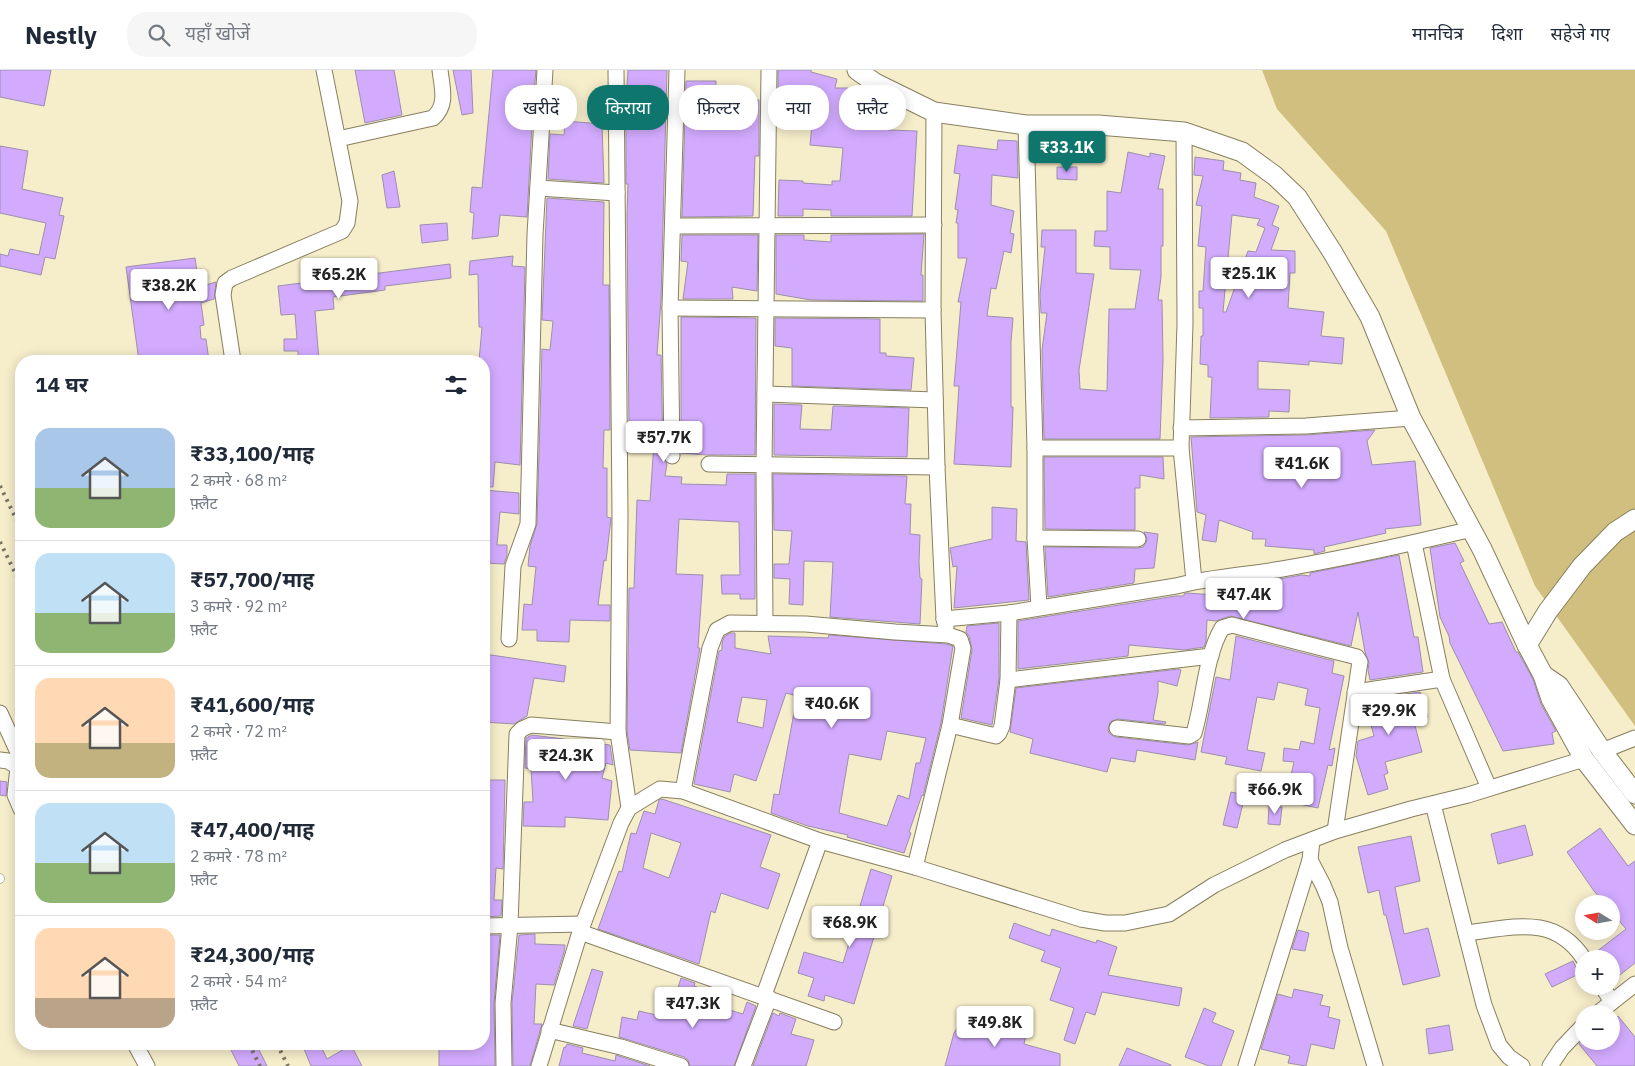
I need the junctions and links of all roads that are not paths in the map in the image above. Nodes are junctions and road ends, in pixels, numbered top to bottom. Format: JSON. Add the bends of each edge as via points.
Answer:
{"nodes":[{"id":1,"x":324,"y":70,"type":"edge"},
{"id":2,"x":440,"y":70,"type":"edge"},
{"id":3,"x":545,"y":70,"type":"edge"},
{"id":4,"x":616,"y":70,"type":"edge"},
{"id":5,"x":677,"y":70,"type":"edge"},
{"id":6,"x":769,"y":70,"type":"edge"},
{"id":7,"x":857,"y":70,"type":"edge"},
{"id":8,"x":934,"y":112,"type":"junction"},
{"id":9,"x":1026,"y":125,"type":"junction"},
{"id":10,"x":1184,"y":132,"type":"junction"},
{"id":11,"x":338,"y":139,"type":"junction"},
{"id":12,"x":538,"y":188,"type":"junction"},
{"id":13,"x":617,"y":193,"type":"junction"},
{"id":14,"x":673,"y":226,"type":"junction"},
{"id":15,"x":767,"y":226,"type":"junction"},
{"id":16,"x":934,"y":226,"type":"junction"},
{"id":17,"x":670,"y":308,"type":"junction"},
{"id":18,"x":766,"y":309,"type":"junction"},
{"id":19,"x":933,"y":310,"type":"junction"},
{"id":20,"x":232,"y":355,"type":"edge"},
{"id":21,"x":765,"y":394,"type":"junction"},
{"id":22,"x":935,"y":400,"type":"junction"},
{"id":23,"x":1411,"y":418,"type":"junction"},
{"id":24,"x":1182,"y":428,"type":"junction"},
{"id":25,"x":1035,"y":448,"type":"junction"},
{"id":26,"x":1181,"y":448,"type":"junction"},
{"id":27,"x":672,"y":456,"type":"dead end"},
{"id":28,"x":709,"y":464,"type":"dead end"},
{"id":29,"x":764,"y":466,"type":"junction"},
{"id":30,"x":937,"y":467,"type":"junction"},
{"id":31,"x":1635,"y":519,"type":"edge"},
{"id":32,"x":1472,"y":529,"type":"junction"},
{"id":33,"x":1035,"y":538,"type":"junction"},
{"id":34,"x":1138,"y":538,"type":"dead end"},
{"id":35,"x":1414,"y":543,"type":"junction"},
{"id":36,"x":1194,"y":581,"type":"junction"},
{"id":37,"x":1039,"y":608,"type":"junction"},
{"id":38,"x":1009,"y":613,"type":"junction"},
{"id":39,"x":944,"y":618,"type":"junction"},
{"id":40,"x":765,"y":623,"type":"junction"},
{"id":41,"x":948,"y":635,"type":"junction"},
{"id":42,"x":509,"y":639,"type":"dead end"},
{"id":43,"x":1527,"y":645,"type":"junction"},
{"id":44,"x":1211,"y":656,"type":"junction"},
{"id":45,"x":1544,"y":675,"type":"junction"},
{"id":46,"x":1442,"y":679,"type":"junction"},
{"id":47,"x":1008,"y":680,"type":"junction"},
{"id":48,"x":1355,"y":692,"type":"junction"},
{"id":49,"x":0,"y":713,"type":"edge"},
{"id":50,"x":950,"y":725,"type":"junction"},
{"id":51,"x":1117,"y":728,"type":"dead end"},
{"id":52,"x":618,"y":732,"type":"junction"},
{"id":53,"x":1635,"y":738,"type":"edge"},
{"id":54,"x":15,"y":746,"type":"edge"},
{"id":55,"x":1602,"y":751,"type":"junction"},
{"id":56,"x":1584,"y":759,"type":"junction"},
{"id":57,"x":0,"y":760,"type":"edge"},
{"id":58,"x":15,"y":765,"type":"edge"},
{"id":59,"x":1489,"y":788,"type":"junction"},
{"id":60,"x":684,"y":791,"type":"junction"},
{"id":61,"x":1635,"y":794,"type":"edge"},
{"id":62,"x":1433,"y":804,"type":"junction"},
{"id":63,"x":629,"y":808,"type":"junction"},
{"id":64,"x":1635,"y":825,"type":"edge"},
{"id":65,"x":1335,"y":832,"type":"junction"},
{"id":66,"x":1312,"y":840,"type":"junction"},
{"id":67,"x":820,"y":841,"type":"junction"},
{"id":68,"x":1310,"y":860,"type":"junction"},
{"id":69,"x":915,"y":867,"type":"junction"},
{"id":70,"x":510,"y":925,"type":"junction"},
{"id":71,"x":490,"y":926,"type":"edge"},
{"id":72,"x":581,"y":928,"type":"junction"},
{"id":73,"x":1466,"y":933,"type":"junction"},
{"id":74,"x":1578,"y":950,"type":"edge"},
{"id":75,"x":1635,"y":984,"type":"edge"},
{"id":76,"x":1608,"y":995,"type":"edge"},
{"id":77,"x":766,"y":996,"type":"junction"},
{"id":78,"x":1612,"y":1002,"type":"junction"},
{"id":79,"x":1608,"y":1005,"type":"edge"},
{"id":80,"x":834,"y":1022,"type":"dead end"},
{"id":81,"x":550,"y":1030,"type":"junction"},
{"id":82,"x":1575,"y":1034,"type":"edge"},
{"id":83,"x":138,"y":1050,"type":"edge"},
{"id":84,"x":147,"y":1066,"type":"edge"},
{"id":85,"x":504,"y":1066,"type":"edge"},
{"id":86,"x":539,"y":1066,"type":"edge"},
{"id":87,"x":681,"y":1066,"type":"edge"},
{"id":88,"x":743,"y":1066,"type":"edge"},
{"id":89,"x":1246,"y":1066,"type":"edge"},
{"id":90,"x":1375,"y":1066,"type":"edge"},
{"id":91,"x":1522,"y":1066,"type":"edge"},
{"id":92,"x":1550,"y":1066,"type":"edge"}],
"edges":[{"from":1,"to":11,"type":"street"},
{"from":2,"to":11,"type":"street","via":[[443,100],[433,118]]},
{"from":3,"to":12,"type":"street"},
{"from":4,"to":13,"type":"street"},
{"from":5,"to":14,"type":"street"},
{"from":6,"to":15,"type":"street"},
{"from":7,"to":8,"type":"street","via":[[875,84]]},
{"from":8,"to":9,"type":"street"},
{"from":8,"to":16,"type":"street"},
{"from":9,"to":10,"type":"street","via":[[1098,125]]},
{"from":9,"to":25,"type":"street"},
{"from":10,"to":23,"type":"street","via":[[1242,152],[1297,197],[1370,317]]},
{"from":10,"to":24,"type":"street"},
{"from":11,"to":20,"type":"street","via":[[350,201],[347,223],[342,231],[225,283],[223,295]]},
{"from":12,"to":13,"type":"street"},
{"from":12,"to":42,"type":"street","via":[[528,524],[513,566]]},
{"from":13,"to":52,"type":"street"},
{"from":14,"to":15,"type":"street"},
{"from":14,"to":17,"type":"street"},
{"from":15,"to":16,"type":"street"},
{"from":15,"to":18,"type":"street"},
{"from":16,"to":19,"type":"street"},
{"from":17,"to":18,"type":"street"},
{"from":17,"to":27,"type":"street"},
{"from":18,"to":19,"type":"street"},
{"from":18,"to":21,"type":"street"},
{"from":19,"to":22,"type":"street"},
{"from":21,"to":22,"type":"street"},
{"from":21,"to":29,"type":"street"},
{"from":22,"to":30,"type":"street"},
{"from":23,"to":24,"type":"street","via":[[1306,426]]},
{"from":23,"to":32,"type":"street"},
{"from":24,"to":26,"type":"street"},
{"from":25,"to":26,"type":"street"},
{"from":25,"to":33,"type":"street"},
{"from":26,"to":36,"type":"street"},
{"from":28,"to":29,"type":"street"},
{"from":29,"to":30,"type":"street"},
{"from":29,"to":40,"type":"street"},
{"from":30,"to":39,"type":"street"},
{"from":31,"to":43,"type":"street","via":[[1615,532],[1582,566]]},
{"from":32,"to":35,"type":"street"},
{"from":32,"to":43,"type":"street"},
{"from":33,"to":34,"type":"street"},
{"from":33,"to":37,"type":"street"},
{"from":35,"to":36,"type":"street","via":[[1281,569]]},
{"from":35,"to":46,"type":"street"},
{"from":36,"to":37,"type":"street"},
{"from":37,"to":38,"type":"street"},
{"from":38,"to":39,"type":"street"},
{"from":38,"to":47,"type":"street"},
{"from":39,"to":41,"type":"street"},
{"from":40,"to":41,"type":"street"},
{"from":40,"to":60,"type":"street","via":[[730,623],[717,630],[710,648]]},
{"from":41,"to":50,"type":"street","via":[[960,639],[963,648]]},
{"from":43,"to":45,"type":"street"},
{"from":44,"to":47,"type":"street"},
{"from":44,"to":48,"type":"street","via":[[1222,628],[1232,625],[1357,657],[1360,662]]},
{"from":44,"to":51,"type":"street","via":[[1194,733],[1189,736]]},
{"from":45,"to":55,"type":"street","via":[[1559,686]]},
{"from":45,"to":56,"type":"street","via":[[1551,699]]},
{"from":46,"to":48,"type":"street"},
{"from":46,"to":59,"type":"street"},
{"from":47,"to":50,"type":"street","via":[[1002,726],[996,736]]},
{"from":48,"to":65,"type":"street"},
{"from":49,"to":54,"type":"street"},
{"from":50,"to":69,"type":"street"},
{"from":52,"to":63,"type":"street"},
{"from":52,"to":70,"type":"street","via":[[531,726],[517,734]]},
{"from":53,"to":55,"type":"street"},
{"from":55,"to":61,"type":"street"},
{"from":56,"to":59,"type":"street"},
{"from":56,"to":64,"type":"street"},
{"from":57,"to":58,"type":"street"},
{"from":59,"to":62,"type":"street"},
{"from":60,"to":63,"type":"street","via":[[660,789]]},
{"from":60,"to":67,"type":"street"},
{"from":62,"to":65,"type":"street"},
{"from":62,"to":73,"type":"street"},
{"from":63,"to":72,"type":"street","via":[[620,823]]},
{"from":65,"to":66,"type":"street"},
{"from":66,"to":68,"type":"street"},
{"from":66,"to":69,"type":"street","via":[[1214,885],[1169,914],[1125,923],[1081,919]]},
{"from":67,"to":69,"type":"street"},
{"from":67,"to":77,"type":"street"},
{"from":68,"to":89,"type":"street"},
{"from":68,"to":90,"type":"street","via":[[1330,902],[1340,948]]},
{"from":70,"to":71,"type":"street"},
{"from":70,"to":72,"type":"street"},
{"from":70,"to":85,"type":"street","via":[[503,1004]]},
{"from":72,"to":77,"type":"street"},
{"from":72,"to":81,"type":"street"},
{"from":73,"to":74,"type":"street","via":[[1528,926],[1547,928]]},
{"from":73,"to":91,"type":"street","via":[[1484,1005],[1499,1045]]},
{"from":75,"to":78,"type":"street"},
{"from":76,"to":78,"type":"street"},
{"from":77,"to":80,"type":"street"},
{"from":77,"to":88,"type":"street"},
{"from":78,"to":79,"type":"street"},
{"from":81,"to":86,"type":"street"},
{"from":81,"to":87,"type":"street"},
{"from":82,"to":92,"type":"street"},
{"from":83,"to":84,"type":"street"}]}
